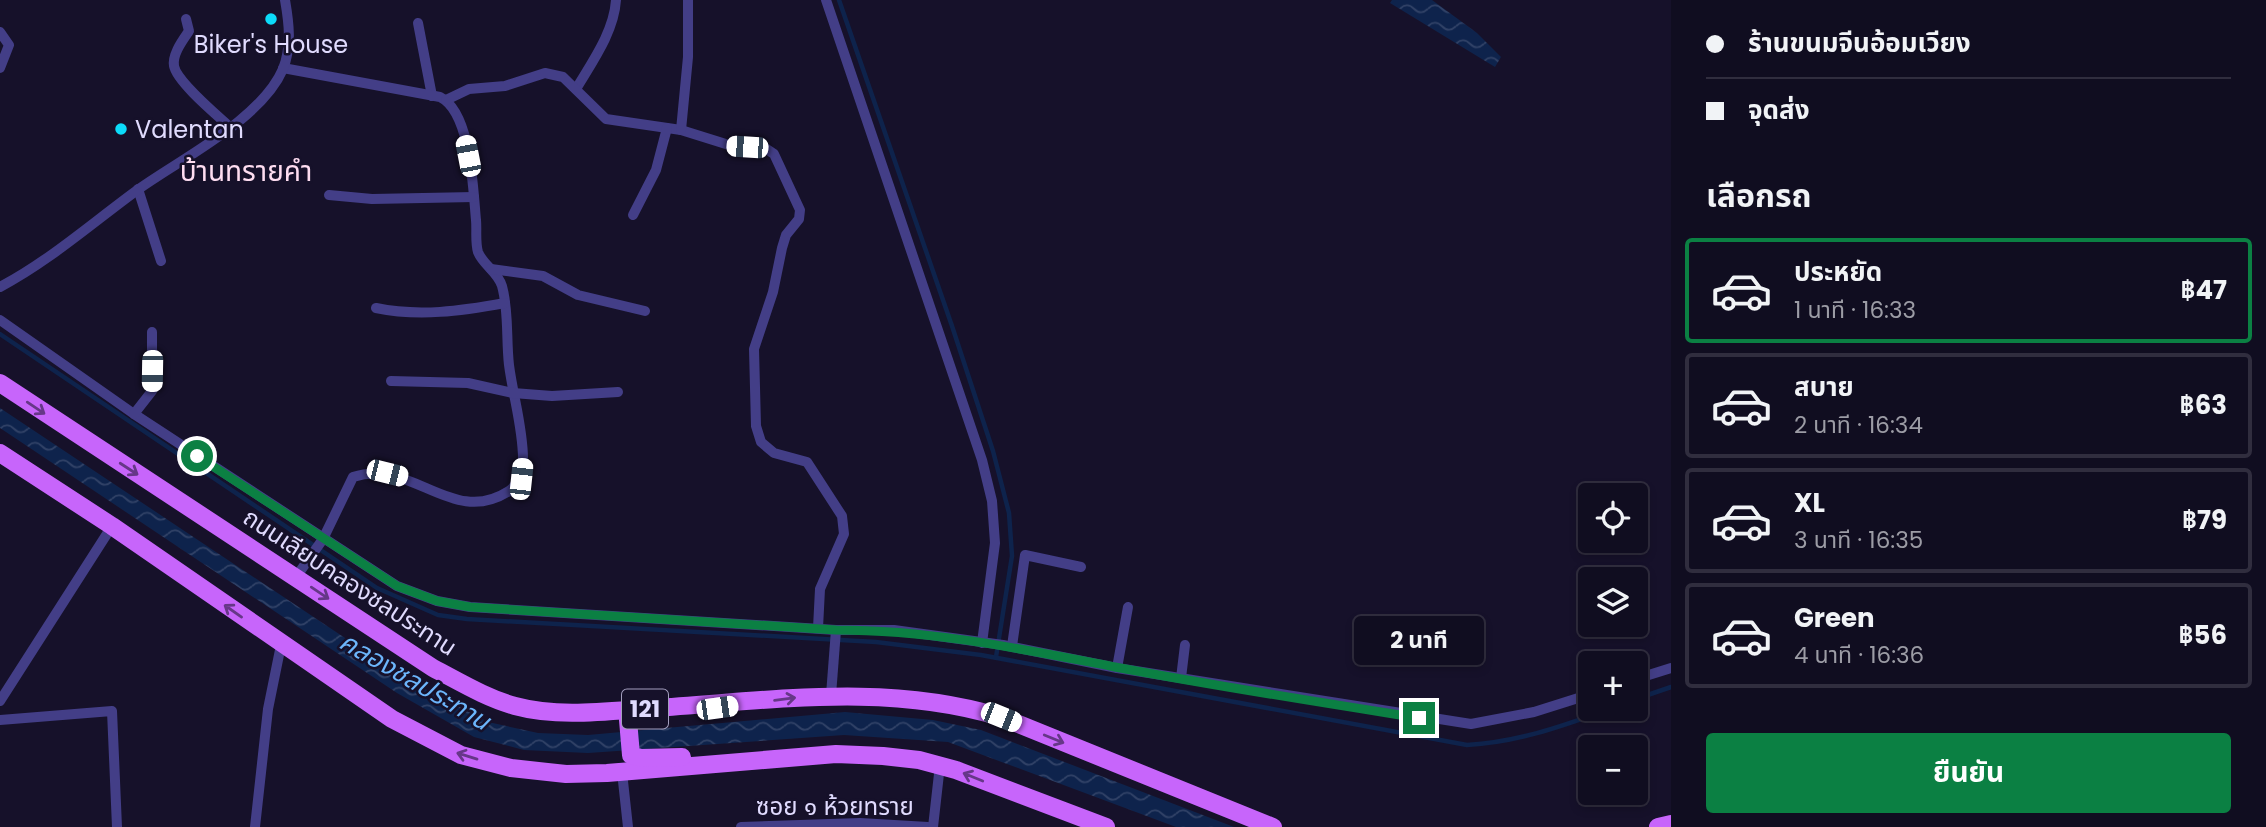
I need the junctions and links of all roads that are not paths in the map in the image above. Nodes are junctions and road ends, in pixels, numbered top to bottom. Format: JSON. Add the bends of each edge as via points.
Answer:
{"nodes":[{"id":1,"x":285,"y":0,"type":"edge"},
{"id":2,"x":616,"y":0,"type":"edge"},
{"id":3,"x":688,"y":0,"type":"edge"},
{"id":4,"x":825,"y":0,"type":"edge"},
{"id":5,"x":186,"y":19,"type":"dead end"},
{"id":6,"x":418,"y":23,"type":"dead end"},
{"id":7,"x":0,"y":32,"type":"edge"},
{"id":8,"x":0,"y":68,"type":"edge"},
{"id":9,"x":283,"y":68,"type":"junction"},
{"id":10,"x":576,"y":89,"type":"junction"},
{"id":11,"x":432,"y":96,"type":"junction"},
{"id":12,"x":446,"y":100,"type":"junction"},
{"id":13,"x":230,"y":127,"type":"junction"},
{"id":14,"x":667,"y":128,"type":"junction"},
{"id":15,"x":681,"y":130,"type":"junction"},
{"id":16,"x":138,"y":189,"type":"junction"},
{"id":17,"x":329,"y":195,"type":"dead end"},
{"id":18,"x":474,"y":197,"type":"junction"},
{"id":19,"x":633,"y":215,"type":"dead end"},
{"id":20,"x":161,"y":261,"type":"dead end"},
{"id":21,"x":491,"y":269,"type":"junction"},
{"id":22,"x":0,"y":286,"type":"edge"},
{"id":23,"x":505,"y":303,"type":"junction"},
{"id":24,"x":376,"y":308,"type":"dead end"},
{"id":25,"x":645,"y":311,"type":"dead end"},
{"id":26,"x":0,"y":320,"type":"edge"},
{"id":27,"x":152,"y":332,"type":"dead end"},
{"id":28,"x":391,"y":381,"type":"dead end"},
{"id":29,"x":0,"y":383,"type":"edge"},
{"id":30,"x":618,"y":392,"type":"dead end"},
{"id":31,"x":513,"y":393,"type":"junction"},
{"id":32,"x":134,"y":414,"type":"junction"},
{"id":33,"x":0,"y":453,"type":"edge"},
{"id":34,"x":112,"y":526,"type":"junction"},
{"id":35,"x":321,"y":542,"type":"junction"},
{"id":36,"x":1081,"y":567,"type":"dead end"},
{"id":37,"x":296,"y":577,"type":"junction"},
{"id":38,"x":1128,"y":607,"type":"dead end"},
{"id":39,"x":818,"y":628,"type":"junction"},
{"id":40,"x":836,"y":634,"type":"junction"},
{"id":41,"x":982,"y":643,"type":"junction"},
{"id":42,"x":281,"y":645,"type":"junction"},
{"id":43,"x":1185,"y":645,"type":"dead end"},
{"id":44,"x":1007,"y":646,"type":"junction"},
{"id":45,"x":1117,"y":668,"type":"junction"},
{"id":46,"x":1671,"y":668,"type":"edge"},
{"id":47,"x":1648,"y":675,"type":"edge"},
{"id":48,"x":1181,"y":678,"type":"junction"},
{"id":49,"x":831,"y":695,"type":"junction"},
{"id":50,"x":1578,"y":698,"type":"edge"},
{"id":51,"x":0,"y":701,"type":"edge"},
{"id":52,"x":756,"y":702,"type":"junction"},
{"id":53,"x":518,"y":706,"type":"junction"},
{"id":54,"x":0,"y":720,"type":"edge"},
{"id":55,"x":621,"y":723,"type":"junction"},
{"id":56,"x":624,"y":761,"type":"junction"},
{"id":57,"x":940,"y":765,"type":"junction"},
{"id":58,"x":1671,"y":824,"type":"edge"},
{"id":59,"x":117,"y":827,"type":"edge"},
{"id":60,"x":255,"y":827,"type":"edge"},
{"id":61,"x":628,"y":827,"type":"edge"},
{"id":62,"x":741,"y":827,"type":"edge"},
{"id":63,"x":931,"y":827,"type":"edge"},
{"id":64,"x":1106,"y":827,"type":"edge"},
{"id":65,"x":1273,"y":827,"type":"edge"},
{"id":66,"x":1658,"y":827,"type":"edge"}],
"edges":[{"from":1,"to":9,"type":"street","via":[[290,32]]},
{"from":2,"to":10,"type":"street","via":[[602,44]]},
{"from":3,"to":15,"type":"street"},
{"from":4,"to":41,"type":"street","via":[[992,501],[995,543]]},
{"from":5,"to":13,"type":"street","via":[[189,31],[173,65]]},
{"from":6,"to":11,"type":"street"},
{"from":7,"to":8,"type":"street","via":[[9,46]]},
{"from":9,"to":11,"type":"street"},
{"from":9,"to":13,"type":"street","via":[[267,93]]},
{"from":10,"to":12,"type":"street","via":[[562,77],[545,74],[505,86],[469,89]]},
{"from":10,"to":14,"type":"street","via":[[606,119]]},
{"from":11,"to":12,"type":"street"},
{"from":12,"to":18,"type":"street","via":[[463,129]]},
{"from":13,"to":16,"type":"street"},
{"from":14,"to":15,"type":"street"},
{"from":14,"to":19,"type":"street","via":[[656,170]]},
{"from":15,"to":39,"type":"street","via":[[729,145],[765,148],[774,154],[800,209],[782,248],[754,349],[756,426],[761,442],[774,453],[807,462],[842,516],[844,534],[820,589]]},
{"from":16,"to":20,"type":"street"},
{"from":16,"to":22,"type":"street","via":[[28,272]]},
{"from":17,"to":18,"type":"street"},
{"from":18,"to":21,"type":"street","via":[[477,251]]},
{"from":21,"to":23,"type":"street","via":[[500,278]]},
{"from":21,"to":25,"type":"street","via":[[543,275],[578,295]]},
{"from":23,"to":24,"type":"street","via":[[446,313]]},
{"from":23,"to":31,"type":"street"},
{"from":26,"to":32,"type":"street"},
{"from":27,"to":32,"type":"street","via":[[152,391]]},
{"from":28,"to":31,"type":"street","via":[[468,383]]},
{"from":29,"to":37,"type":"main road","name":"ถนนเลียบคลองชลประทาน","number":"121","one_way":true},
{"from":30,"to":31,"type":"street"},
{"from":31,"to":35,"type":"street","via":[[523,458],[521,479],[509,491],[466,503],[441,496],[414,480],[366,473],[353,477],[347,485]]},
{"from":32,"to":35,"type":"street"},
{"from":33,"to":34,"type":"main road"},
{"from":42,"to":34,"type":"main road","one_way":true},
{"from":34,"to":51,"type":"street"},
{"from":35,"to":37,"type":"street"},
{"from":35,"to":39,"type":"street","via":[[397,586],[470,607]]},
{"from":36,"to":44,"type":"street","via":[[1025,555]]},
{"from":37,"to":53,"type":"main road","name":"ถนนเลียบคลองชลประทาน","number":"121","one_way":true,"via":[[433,668]]},
{"from":38,"to":45,"type":"street"},
{"from":39,"to":40,"type":"street"},
{"from":40,"to":41,"type":"street","via":[[894,630]]},
{"from":40,"to":49,"type":"street"},
{"from":41,"to":44,"type":"street"},
{"from":56,"to":42,"type":"main road","one_way":true,"via":[[566,774],[510,768],[461,755],[392,719]]},
{"from":42,"to":60,"type":"street","via":[[268,709]]},
{"from":43,"to":48,"type":"street"},
{"from":44,"to":45,"type":"street"},
{"from":45,"to":48,"type":"street"},
{"from":46,"to":47,"type":"street"},
{"from":48,"to":50,"type":"street","via":[[1471,724]]},
{"from":52,"to":49,"type":"main road","name":"ถนนเลียบคลองชลประทาน","number":"121","one_way":true},
{"from":49,"to":65,"type":"main road","name":"ถนนเลียบคลองชลประทาน","number":"121","one_way":true,"via":[[961,705]]},
{"from":52,"to":53,"type":"main road","name":"ถนนเลียบคลองชลประทาน","number":"121","via":[[603,712]]},
{"from":52,"to":55,"type":"main road","via":[[632,717]]},
{"from":53,"to":55,"type":"main road","via":[[542,719]]},
{"from":54,"to":59,"type":"street","via":[[112,711]]},
{"from":55,"to":56,"type":"main road"},
{"from":56,"to":57,"type":"main road","via":[[754,761],[836,754]]},
{"from":56,"to":61,"type":"street"},
{"from":57,"to":63,"type":"street"},
{"from":64,"to":57,"type":"main road","one_way":true},
{"from":58,"to":66,"type":"main road"},
{"from":62,"to":63,"type":"street","name":"ซอย ๑ ห้วยทราย"}]}
